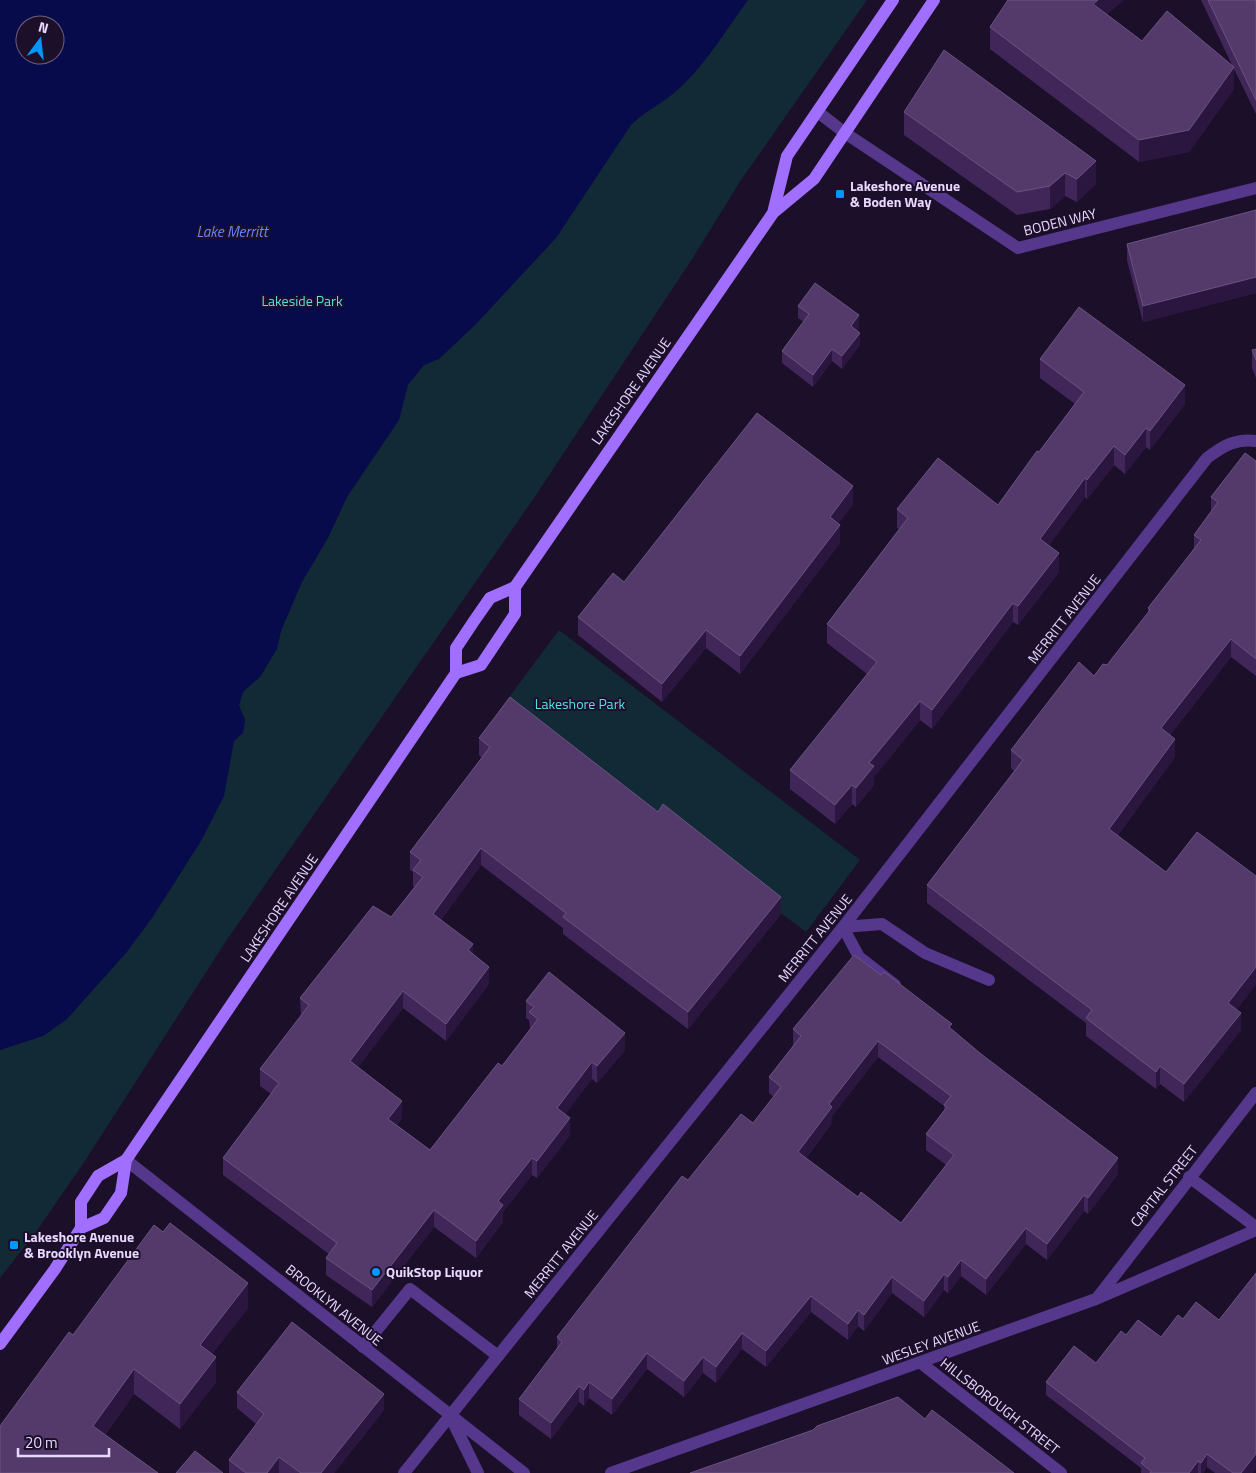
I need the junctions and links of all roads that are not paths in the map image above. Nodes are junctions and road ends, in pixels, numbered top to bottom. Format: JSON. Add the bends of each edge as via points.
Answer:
{"nodes":[{"id":1,"x":893,"y":0,"type":"edge"},
{"id":2,"x":934,"y":0,"type":"edge"},
{"id":3,"x":818,"y":112,"type":"junction"},
{"id":4,"x":845,"y":133,"type":"junction"},
{"id":5,"x":1256,"y":188,"type":"edge"},
{"id":6,"x":773,"y":213,"type":"junction"},
{"id":7,"x":1256,"y":441,"type":"edge"},
{"id":8,"x":515,"y":587,"type":"junction"},
{"id":9,"x":456,"y":673,"type":"junction"},
{"id":10,"x":843,"y":927,"type":"junction"},
{"id":11,"x":989,"y":980,"type":"dead end"},
{"id":12,"x":902,"y":991,"type":"edge"},
{"id":13,"x":1256,"y":1093,"type":"edge"},
{"id":14,"x":126,"y":1160,"type":"junction"},
{"id":15,"x":1189,"y":1177,"type":"junction"},
{"id":16,"x":81,"y":1228,"type":"junction"},
{"id":17,"x":1256,"y":1229,"type":"edge"},
{"id":18,"x":1096,"y":1299,"type":"junction"},
{"id":19,"x":0,"y":1344,"type":"edge"},
{"id":20,"x":364,"y":1347,"type":"junction"},
{"id":21,"x":498,"y":1356,"type":"junction"},
{"id":22,"x":920,"y":1363,"type":"junction"},
{"id":23,"x":450,"y":1416,"type":"junction"},
{"id":24,"x":404,"y":1473,"type":"edge"},
{"id":25,"x":478,"y":1473,"type":"edge"},
{"id":26,"x":524,"y":1473,"type":"edge"},
{"id":27,"x":611,"y":1473,"type":"edge"},
{"id":28,"x":1061,"y":1473,"type":"edge"}],
"edges":[{"from":1,"to":3,"type":"main road","name":"LAKESHORE AVENUE"},
{"from":2,"to":4,"type":"main road","name":"LAKESHORE AVENUE"},
{"from":3,"to":4,"type":"street","name":"BODEN WAY"},
{"from":3,"to":6,"type":"main road","name":"LAKESHORE AVENUE","via":[[787,156]]},
{"from":4,"to":5,"type":"street","name":"BODEN WAY","via":[[1018,248]]},
{"from":4,"to":6,"type":"main road","name":"LAKESHORE AVENUE","via":[[814,179]]},
{"from":6,"to":8,"type":"main road","name":"LAKESHORE AVENUE"},
{"from":7,"to":10,"type":"street","name":"MERRITT AVENUE","via":[[1244,439],[1225,445],[1207,458]]},
{"from":8,"to":9,"type":"main road","via":[[490,598],[474,621],[456,648]]},
{"from":8,"to":9,"type":"main road","via":[[515,614],[481,665]]},
{"from":9,"to":14,"type":"main road","name":"LAKESHORE AVENUE"},
{"from":10,"to":11,"type":"street","via":[[882,924],[926,953]]},
{"from":10,"to":12,"type":"street","via":[[859,957]]},
{"from":10,"to":21,"type":"street","name":"MERRITT AVENUE"},
{"from":13,"to":15,"type":"street","name":"CAPITAL STREET"},
{"from":14,"to":16,"type":"main road","name":"LAKESHORE AVENUE","via":[[121,1193],[104,1218]]},
{"from":14,"to":16,"type":"main road","name":"LAKESHORE AVENUE","via":[[98,1176],[81,1202]]},
{"from":14,"to":20,"type":"street","name":"BROOKLYN AVENUE"},
{"from":15,"to":17,"type":"street"},
{"from":15,"to":18,"type":"street","name":"CAPITAL STREET"},
{"from":16,"to":19,"type":"main road"},
{"from":17,"to":18,"type":"street","name":"WESLEY AVENUE"},
{"from":18,"to":22,"type":"street","name":"WESLEY AVENUE"},
{"from":20,"to":21,"type":"street","via":[[410,1288]]},
{"from":20,"to":23,"type":"street","name":"BROOKLYN AVENUE"},
{"from":21,"to":23,"type":"street","name":"MERRITT AVENUE"},
{"from":22,"to":27,"type":"street","name":"WESLEY AVENUE"},
{"from":22,"to":28,"type":"street","name":"HILLSBOROUGH STREET"},
{"from":23,"to":24,"type":"street","name":"MERRITT AVENUE"},
{"from":23,"to":25,"type":"street"},
{"from":23,"to":26,"type":"street","name":"BROOKLYN AVENUE"}]}
